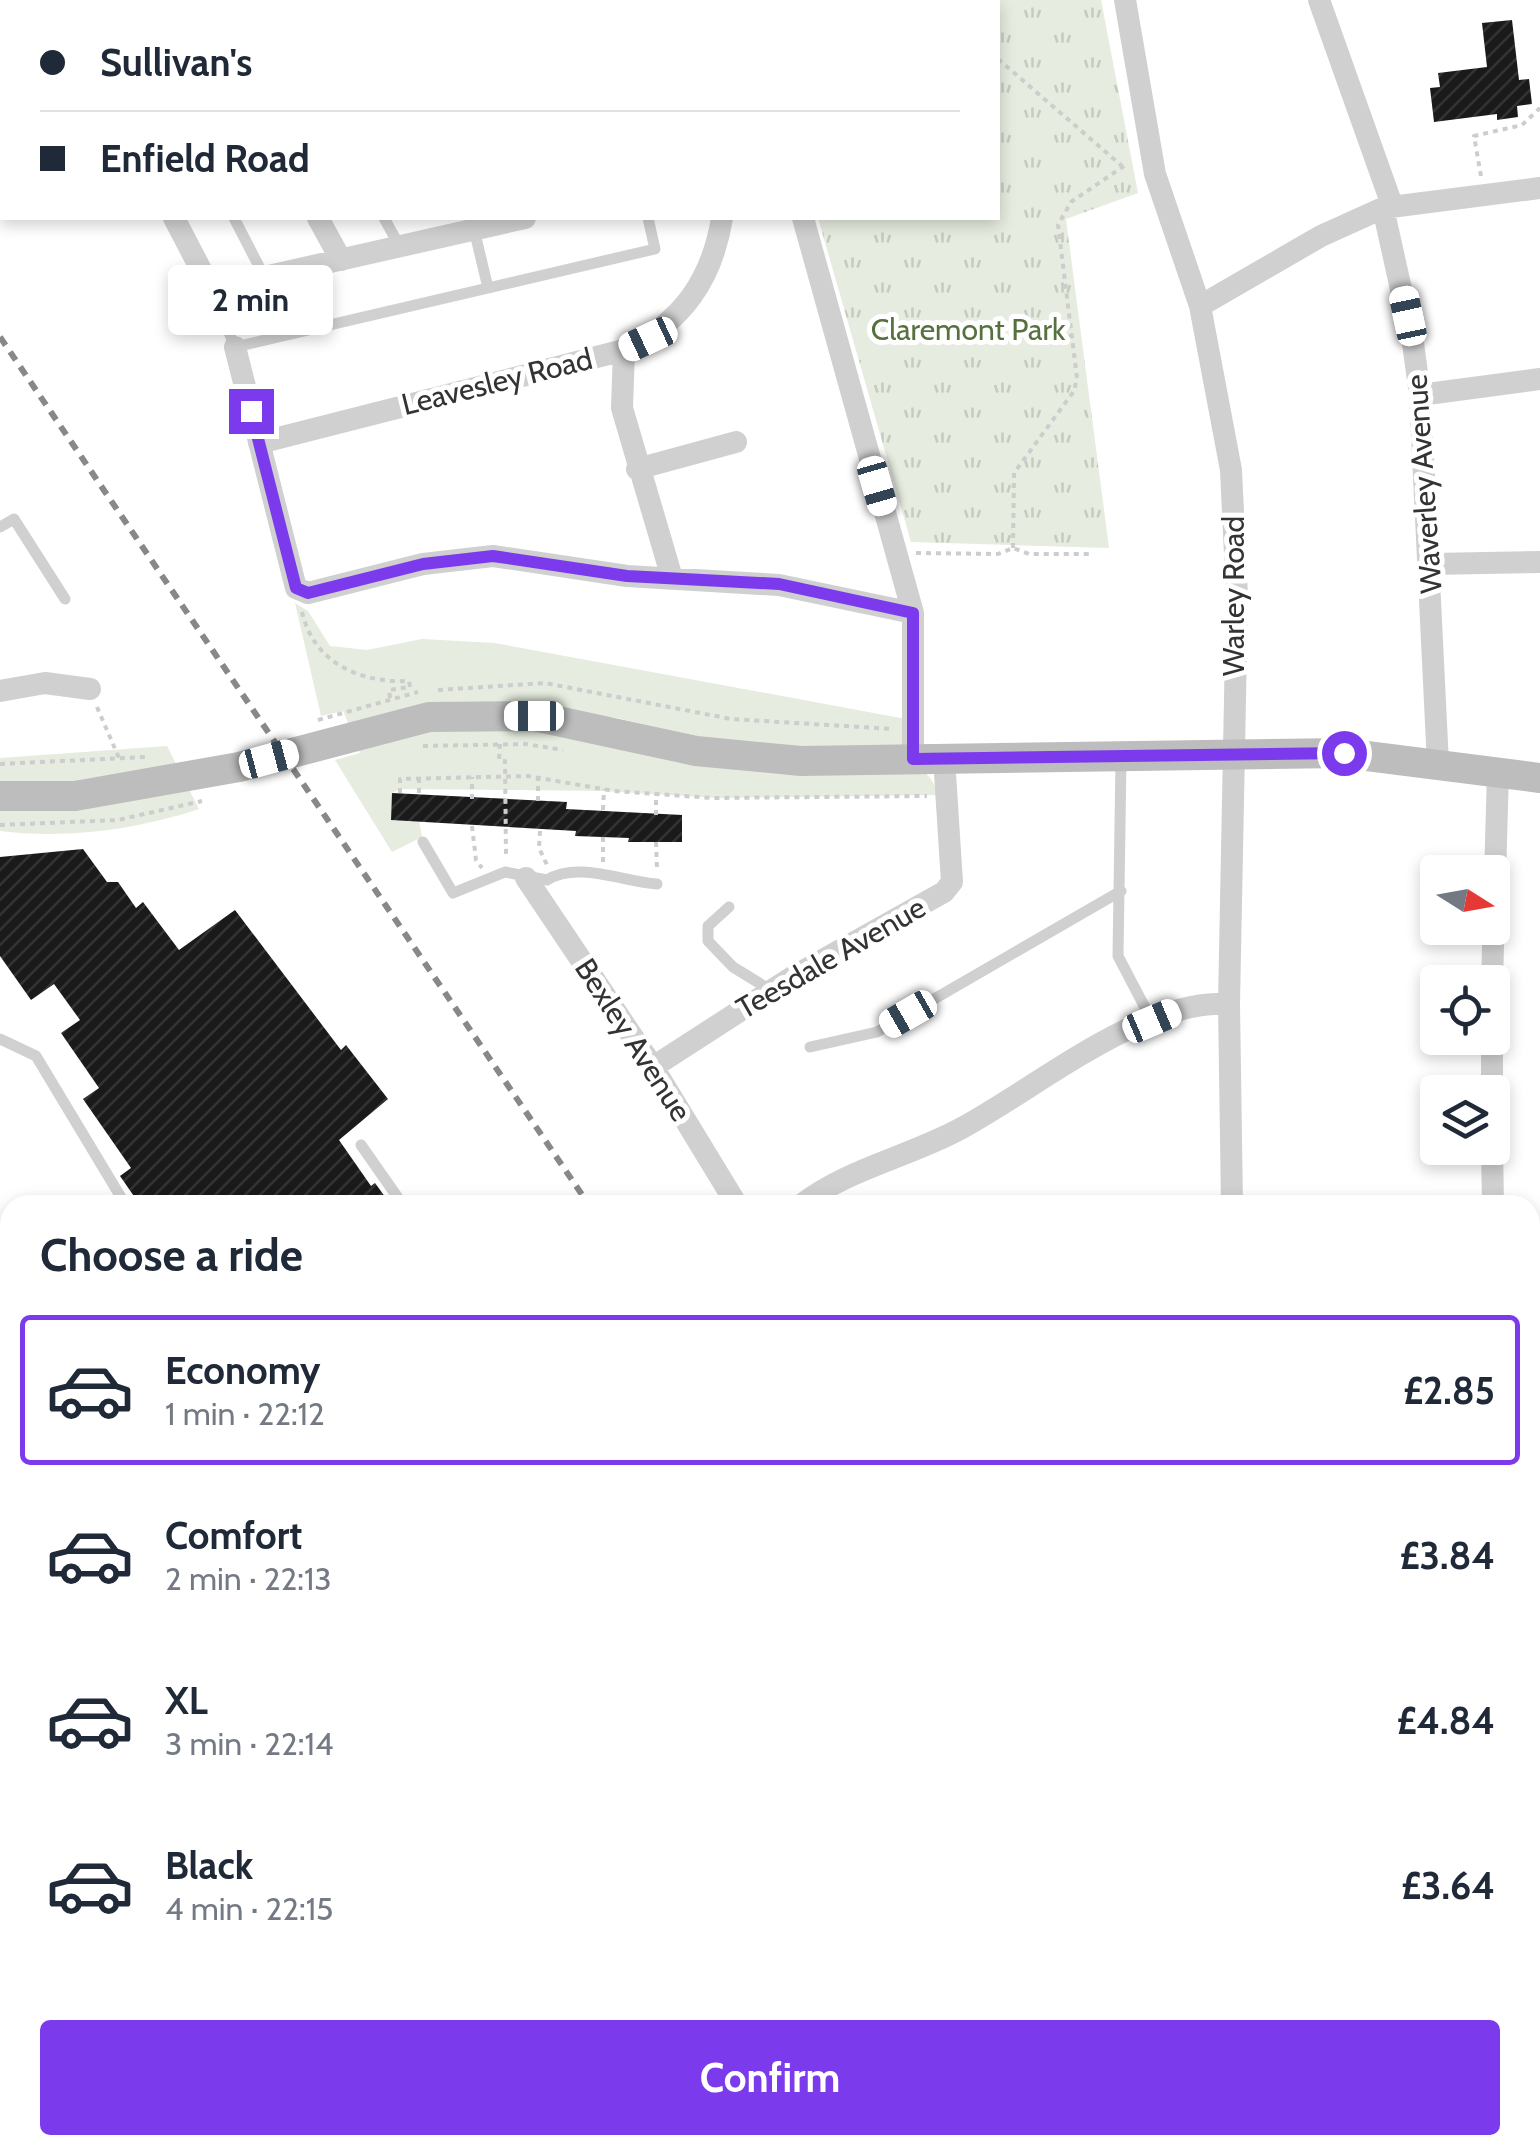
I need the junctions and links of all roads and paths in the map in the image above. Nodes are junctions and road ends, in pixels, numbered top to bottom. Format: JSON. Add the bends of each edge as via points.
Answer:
{"nodes":[{"id":1,"x":1125,"y":0,"type":"edge"},
{"id":2,"x":1320,"y":0,"type":"edge"},
{"id":3,"x":1000,"y":61,"type":"edge"},
{"id":4,"x":1540,"y":108,"type":"edge"},
{"id":5,"x":1153,"y":160,"type":"junction"},
{"id":6,"x":1124,"y":166,"type":"junction"},
{"id":7,"x":1540,"y":188,"type":"edge"},
{"id":8,"x":1484,"y":196,"type":"junction"},
{"id":9,"x":1387,"y":206,"type":"junction"},
{"id":10,"x":175,"y":220,"type":"edge"},
{"id":11,"x":235,"y":220,"type":"edge"},
{"id":12,"x":319,"y":220,"type":"edge"},
{"id":13,"x":385,"y":220,"type":"edge"},
{"id":14,"x":514,"y":220,"type":"edge"},
{"id":15,"x":648,"y":220,"type":"edge"},
{"id":16,"x":722,"y":220,"type":"edge"},
{"id":17,"x":804,"y":220,"type":"edge"},
{"id":18,"x":474,"y":229,"type":"junction"},
{"id":19,"x":400,"y":246,"type":"junction"},
{"id":20,"x":342,"y":260,"type":"junction"},
{"id":21,"x":265,"y":278,"type":"junction"},
{"id":22,"x":488,"y":288,"type":"junction"},
{"id":23,"x":212,"y":289,"type":"junction"},
{"id":24,"x":1200,"y":306,"type":"junction"},
{"id":25,"x":235,"y":347,"type":"junction"},
{"id":26,"x":624,"y":350,"type":"junction"},
{"id":27,"x":1540,"y":378,"type":"edge"},
{"id":28,"x":1420,"y":395,"type":"junction"},
{"id":29,"x":736,"y":442,"type":"dead end"},
{"id":30,"x":260,"y":443,"type":"junction"},
{"id":31,"x":637,"y":470,"type":"junction"},
{"id":32,"x":0,"y":528,"type":"edge"},
{"id":33,"x":1013,"y":548,"type":"junction"},
{"id":34,"x":896,"y":553,"type":"junction"},
{"id":35,"x":1093,"y":554,"type":"dead end"},
{"id":36,"x":1540,"y":562,"type":"edge"},
{"id":37,"x":1431,"y":564,"type":"junction"},
{"id":38,"x":672,"y":578,"type":"junction"},
{"id":39,"x":302,"y":591,"type":"junction"},
{"id":40,"x":65,"y":599,"type":"dead end"},
{"id":41,"x":913,"y":613,"type":"junction"},
{"id":42,"x":90,"y":689,"type":"joint"},
{"id":43,"x":0,"y":691,"type":"edge"},
{"id":44,"x":390,"y":698,"type":"junction"},
{"id":45,"x":311,"y":724,"type":"dead end"},
{"id":46,"x":500,"y":744,"type":"junction"},
{"id":47,"x":913,"y":744,"type":"junction"},
{"id":48,"x":413,"y":746,"type":"dead end"},
{"id":49,"x":570,"y":751,"type":"dead end"},
{"id":50,"x":1234,"y":754,"type":"junction"},
{"id":51,"x":158,"y":755,"type":"dead end"},
{"id":52,"x":1121,"y":755,"type":"junction"},
{"id":53,"x":120,"y":758,"type":"junction"},
{"id":54,"x":944,"y":758,"type":"junction"},
{"id":55,"x":0,"y":764,"type":"edge"},
{"id":56,"x":1438,"y":764,"type":"junction"},
{"id":57,"x":1498,"y":772,"type":"junction"},
{"id":58,"x":504,"y":776,"type":"junction"},
{"id":59,"x":538,"y":777,"type":"junction"},
{"id":60,"x":420,"y":778,"type":"junction"},
{"id":61,"x":472,"y":778,"type":"junction"},
{"id":62,"x":1540,"y":778,"type":"edge"},
{"id":63,"x":604,"y":789,"type":"junction"},
{"id":64,"x":400,"y":793,"type":"dead end"},
{"id":65,"x":419,"y":793,"type":"dead end"},
{"id":66,"x":656,"y":794,"type":"junction"},
{"id":67,"x":946,"y":795,"type":"junction"},
{"id":68,"x":0,"y":796,"type":"edge"},
{"id":69,"x":472,"y":799,"type":"dead end"},
{"id":70,"x":538,"y":801,"type":"dead end"},
{"id":71,"x":603,"y":810,"type":"dead end"},
{"id":72,"x":656,"y":815,"type":"dead end"},
{"id":73,"x":472,"y":826,"type":"dead end"},
{"id":74,"x":540,"y":831,"type":"dead end"},
{"id":75,"x":423,"y":842,"type":"dead end"},
{"id":76,"x":656,"y":842,"type":"dead end"},
{"id":77,"x":560,"y":871,"type":"junction"},
{"id":78,"x":488,"y":875,"type":"junction"},
{"id":79,"x":515,"y":875,"type":"junction"},
{"id":80,"x":657,"y":884,"type":"joint"},
{"id":81,"x":1120,"y":891,"type":"junction"},
{"id":82,"x":729,"y":907,"type":"dead end"},
{"id":83,"x":1492,"y":965,"type":"edge"},
{"id":84,"x":772,"y":991,"type":"junction"},
{"id":85,"x":1230,"y":1004,"type":"junction"},
{"id":86,"x":1152,"y":1021,"type":"junction"},
{"id":87,"x":0,"y":1039,"type":"edge"},
{"id":88,"x":810,"y":1047,"type":"dead end"},
{"id":89,"x":652,"y":1067,"type":"junction"},
{"id":90,"x":361,"y":1145,"type":"dead end"},
{"id":91,"x":1492,"y":1165,"type":"edge"},
{"id":92,"x":120,"y":1195,"type":"edge"},
{"id":93,"x":396,"y":1195,"type":"edge"},
{"id":94,"x":730,"y":1195,"type":"edge"},
{"id":95,"x":814,"y":1195,"type":"edge"},
{"id":96,"x":1232,"y":1195,"type":"edge"},
{"id":97,"x":1493,"y":1195,"type":"edge"}],
"edges":[{"from":1,"to":5,"type":"street","name":"Warley Road"},
{"from":2,"to":9,"type":"street","name":"Waverley Avenue"},
{"from":3,"to":6,"type":"path","via":[[1116,166]]},
{"from":4,"to":8,"type":"path","via":[[1522,125],[1474,136]]},
{"from":5,"to":6,"type":"path"},
{"from":5,"to":24,"type":"street","name":"Warley Road"},
{"from":6,"to":33,"type":"path","via":[[1070,202],[1058,226],[1077,378],[1014,473]]},
{"from":7,"to":8,"type":"street"},
{"from":8,"to":9,"type":"street"},
{"from":9,"to":24,"type":"street","via":[[1320,236]]},
{"from":9,"to":28,"type":"street","name":"Waverley Avenue"},
{"from":10,"to":23,"type":"street"},
{"from":11,"to":21,"type":"lane"},
{"from":12,"to":20,"type":"street"},
{"from":13,"to":19,"type":"lane"},
{"from":14,"to":18,"type":"street"},
{"from":15,"to":22,"type":"lane","via":[[655,249]]},
{"from":16,"to":26,"type":"street","name":"Leavesley Road","via":[[710,266],[686,306]]},
{"from":17,"to":34,"type":"street"},
{"from":18,"to":19,"type":"street"},
{"from":18,"to":22,"type":"lane"},
{"from":19,"to":20,"type":"street"},
{"from":20,"to":21,"type":"street"},
{"from":21,"to":23,"type":"street"},
{"from":22,"to":25,"type":"lane"},
{"from":23,"to":25,"type":"lane"},
{"from":24,"to":50,"type":"street","name":"Warley Road","via":[[1234,504]]},
{"from":25,"to":30,"type":"street"},
{"from":26,"to":30,"type":"street","name":"Leavesley Road"},
{"from":26,"to":31,"type":"street","via":[[622,408]]},
{"from":27,"to":28,"type":"street"},
{"from":28,"to":37,"type":"street","name":"Waverley Avenue"},
{"from":29,"to":31,"type":"street"},
{"from":30,"to":39,"type":"street"},
{"from":31,"to":38,"type":"street"},
{"from":32,"to":40,"type":"lane","via":[[14,519]]},
{"from":33,"to":34,"type":"path","via":[[998,554]]},
{"from":33,"to":35,"type":"path"},
{"from":34,"to":41,"type":"street"},
{"from":36,"to":37,"type":"street"},
{"from":37,"to":56,"type":"street","name":"Waverley Avenue"},
{"from":38,"to":39,"type":"street","via":[[475,557]]},
{"from":38,"to":41,"type":"street","via":[[779,584]]},
{"from":39,"to":44,"type":"path","via":[[305,625],[334,663],[384,682],[409,681],[410,687],[388,690]]},
{"from":41,"to":47,"type":"street"},
{"from":42,"to":43,"type":"street","via":[[45,683]]},
{"from":42,"to":53,"type":"path"},
{"from":44,"to":45,"type":"path"},
{"from":44,"to":47,"type":"path","via":[[546,683],[731,719]]},
{"from":46,"to":48,"type":"path"},
{"from":46,"to":49,"type":"path"},
{"from":46,"to":58,"type":"path"},
{"from":47,"to":54,"type":"main road"},
{"from":47,"to":68,"type":"main road","via":[[853,763],[726,755],[534,716],[429,716],[239,767],[75,796]]},
{"from":50,"to":52,"type":"main road"},
{"from":50,"to":56,"type":"main road","via":[[1344,753]]},
{"from":50,"to":85,"type":"street","name":"Warley Road"},
{"from":51,"to":53,"type":"path"},
{"from":52,"to":54,"type":"main road"},
{"from":52,"to":81,"type":"lane"},
{"from":53,"to":55,"type":"path"},
{"from":54,"to":67,"type":"street","name":"Teesdale Avenue"},
{"from":56,"to":57,"type":"main road"},
{"from":57,"to":62,"type":"main road"},
{"from":57,"to":83,"type":"street"},
{"from":58,"to":59,"type":"path"},
{"from":58,"to":61,"type":"path"},
{"from":58,"to":79,"type":"path"},
{"from":59,"to":63,"type":"path"},
{"from":59,"to":70,"type":"path"},
{"from":60,"to":61,"type":"path"},
{"from":60,"to":64,"type":"path","via":[[400,779]]},
{"from":60,"to":65,"type":"path"},
{"from":61,"to":69,"type":"path"},
{"from":63,"to":66,"type":"path"},
{"from":63,"to":71,"type":"path"},
{"from":66,"to":67,"type":"path"},
{"from":66,"to":72,"type":"path"},
{"from":67,"to":84,"type":"street","name":"Teesdale Avenue","via":[[952,882],[944,892]]},
{"from":73,"to":78,"type":"path","via":[[476,860]]},
{"from":74,"to":77,"type":"path","via":[[545,864]]},
{"from":75,"to":78,"type":"lane","via":[[454,893]]},
{"from":76,"to":80,"type":"path"},
{"from":77,"to":79,"type":"lane","via":[[547,880]]},
{"from":77,"to":80,"type":"lane"},
{"from":78,"to":79,"type":"lane"},
{"from":79,"to":89,"type":"street","name":"Bexley Avenue"},
{"from":81,"to":86,"type":"lane","via":[[1118,956]]},
{"from":81,"to":88,"type":"lane","via":[[877,1032]]},
{"from":82,"to":84,"type":"lane","via":[[708,926],[708,942]]},
{"from":84,"to":89,"type":"street","name":"Teesdale Avenue"},
{"from":85,"to":86,"type":"street","via":[[1210,1003]]},
{"from":85,"to":96,"type":"street","name":"Warley Road"},
{"from":86,"to":95,"type":"street","via":[[961,1129]]},
{"from":87,"to":92,"type":"lane","via":[[36,1056]]},
{"from":89,"to":94,"type":"street","name":"Bexley Avenue"},
{"from":90,"to":93,"type":"lane"},
{"from":91,"to":97,"type":"street"}]}
